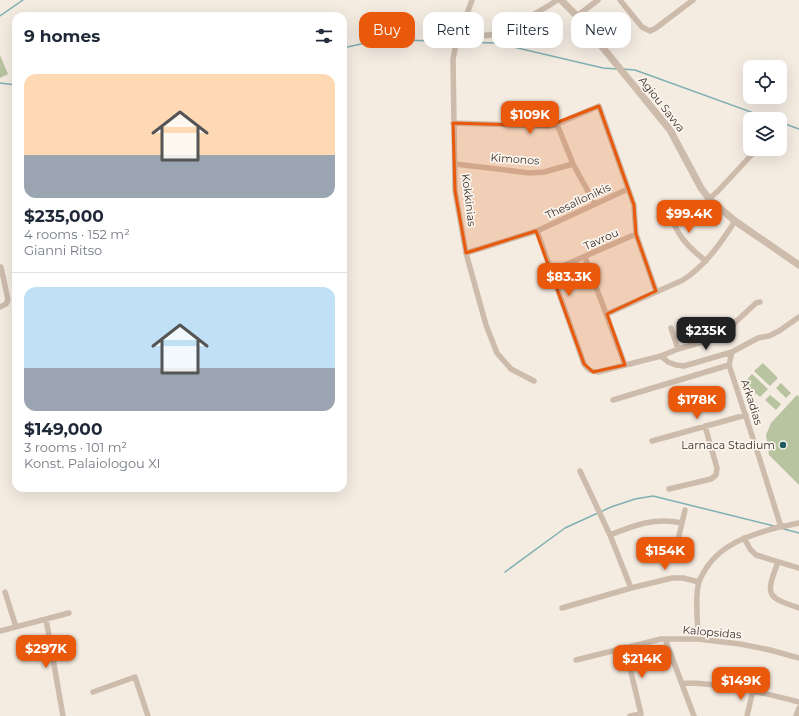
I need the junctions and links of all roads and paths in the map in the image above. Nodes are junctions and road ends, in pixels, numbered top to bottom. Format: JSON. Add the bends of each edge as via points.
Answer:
{"nodes":[{"id":1,"x":472,"y":0,"type":"edge"},
{"id":2,"x":557,"y":0,"type":"edge"},
{"id":3,"x":561,"y":0,"type":"edge"},
{"id":4,"x":598,"y":0,"type":"edge"},
{"id":5,"x":620,"y":0,"type":"edge"},
{"id":6,"x":692,"y":0,"type":"edge"},
{"id":7,"x":468,"y":12,"type":"edge"},
{"id":8,"x":538,"y":12,"type":"edge"},
{"id":9,"x":573,"y":12,"type":"edge"},
{"id":10,"x":582,"y":12,"type":"edge"},
{"id":11,"x":455,"y":48,"type":"edge"},
{"id":12,"x":602,"y":48,"type":"edge"},
{"id":13,"x":453,"y":123,"type":"junction"},
{"id":14,"x":557,"y":124,"type":"junction"},
{"id":15,"x":750,"y":156,"type":"edge"},
{"id":16,"x":455,"y":164,"type":"junction"},
{"id":17,"x":573,"y":164,"type":"junction"},
{"id":18,"x":628,"y":189,"type":"junction"},
{"id":19,"x":709,"y":198,"type":"junction"},
{"id":20,"x":595,"y":204,"type":"junction"},
{"id":21,"x":668,"y":211,"type":"dead end"},
{"id":22,"x":735,"y":221,"type":"junction"},
{"id":23,"x":537,"y":231,"type":"junction"},
{"id":24,"x":636,"y":234,"type":"junction"},
{"id":25,"x":466,"y":253,"type":"junction"},
{"id":26,"x":585,"y":257,"type":"junction"},
{"id":27,"x":706,"y":261,"type":"junction"},
{"id":28,"x":799,"y":264,"type":"edge"},
{"id":29,"x":1,"y":267,"type":"dead end"},
{"id":30,"x":551,"y":270,"type":"junction"},
{"id":31,"x":656,"y":291,"type":"junction"},
{"id":32,"x":760,"y":302,"type":"dead end"},
{"id":33,"x":0,"y":307,"type":"edge"},
{"id":34,"x":607,"y":314,"type":"junction"},
{"id":35,"x":799,"y":317,"type":"edge"},
{"id":36,"x":671,"y":328,"type":"dead end"},
{"id":37,"x":678,"y":349,"type":"junction"},
{"id":38,"x":732,"y":352,"type":"junction"},
{"id":39,"x":661,"y":356,"type":"junction"},
{"id":40,"x":625,"y":365,"type":"junction"},
{"id":41,"x":729,"y":365,"type":"junction"},
{"id":42,"x":534,"y":381,"type":"dead end"},
{"id":43,"x":613,"y":400,"type":"dead end"},
{"id":44,"x":746,"y":415,"type":"junction"},
{"id":45,"x":705,"y":426,"type":"junction"},
{"id":46,"x":652,"y":441,"type":"dead end"},
{"id":47,"x":580,"y":470,"type":"dead end"},
{"id":48,"x":669,"y":489,"type":"dead end"},
{"id":49,"x":686,"y":510,"type":"dead end"},
{"id":50,"x":682,"y":523,"type":"junction"},
{"id":51,"x":799,"y":523,"type":"edge"},
{"id":52,"x":779,"y":527,"type":"junction"},
{"id":53,"x":610,"y":535,"type":"junction"},
{"id":54,"x":744,"y":538,"type":"junction"},
{"id":55,"x":678,"y":540,"type":"dead end"},
{"id":56,"x":778,"y":562,"type":"junction"},
{"id":57,"x":799,"y":568,"type":"edge"},
{"id":58,"x":699,"y":582,"type":"junction"},
{"id":59,"x":631,"y":588,"type":"junction"},
{"id":60,"x":5,"y":592,"type":"dead end"},
{"id":61,"x":562,"y":608,"type":"dead end"},
{"id":62,"x":799,"y":608,"type":"edge"},
{"id":63,"x":69,"y":613,"type":"dead end"},
{"id":64,"x":46,"y":619,"type":"junction"},
{"id":65,"x":16,"y":627,"type":"junction"},
{"id":66,"x":0,"y":631,"type":"edge"},
{"id":67,"x":665,"y":639,"type":"junction"},
{"id":68,"x":698,"y":639,"type":"junction"},
{"id":69,"x":625,"y":648,"type":"junction"},
{"id":70,"x":799,"y":658,"type":"edge"},
{"id":71,"x":576,"y":660,"type":"dead end"},
{"id":72,"x":682,"y":683,"type":"junction"},
{"id":73,"x":753,"y":690,"type":"junction"},
{"id":74,"x":93,"y":692,"type":"dead end"},
{"id":75,"x":799,"y":702,"type":"edge"},
{"id":76,"x":799,"y":708,"type":"edge"},
{"id":77,"x":63,"y":716,"type":"edge"},
{"id":78,"x":148,"y":716,"type":"edge"},
{"id":79,"x":630,"y":716,"type":"edge"},
{"id":80,"x":694,"y":716,"type":"edge"},
{"id":81,"x":747,"y":716,"type":"edge"},
{"id":82,"x":796,"y":716,"type":"edge"}],
"edges":[{"from":1,"to":7,"type":"street","name":"Kokkinias"},
{"from":2,"to":8,"type":"street"},
{"from":3,"to":9,"type":"street","name":"Agiou Savva"},
{"from":4,"to":10,"type":"street"},
{"from":5,"to":6,"type":"street","via":[[642,27],[650,31]]},
{"from":11,"to":13,"type":"street","name":"Kokkinias","via":[[452,71]]},
{"from":12,"to":19,"type":"street","name":"Agiou Savva","via":[[670,130]]},
{"from":13,"to":14,"type":"street","via":[[544,127]]},
{"from":13,"to":16,"type":"street","name":"Kokkinias"},
{"from":14,"to":17,"type":"street"},
{"from":14,"to":18,"type":"street","via":[[599,106]]},
{"from":15,"to":19,"type":"street"},
{"from":16,"to":17,"type":"street","name":"Kimonos","via":[[530,172],[544,172]]},
{"from":16,"to":25,"type":"street","name":"Kokkinias","via":[[455,191]]},
{"from":17,"to":20,"type":"street"},
{"from":18,"to":20,"type":"street","name":"Thesallonikis"},
{"from":18,"to":24,"type":"street","via":[[634,205]]},
{"from":19,"to":22,"type":"street","name":"Agiou Savva"},
{"from":20,"to":23,"type":"street","name":"Thesallonikis"},
{"from":21,"to":27,"type":"street","via":[[681,238],[691,250]]},
{"from":22,"to":27,"type":"street"},
{"from":22,"to":28,"type":"street","name":"Agiou Savva"},
{"from":23,"to":25,"type":"street","name":"Thesallonikis"},
{"from":23,"to":30,"type":"street","name":"Thesallonikis"},
{"from":24,"to":26,"type":"street","name":"Tavrou"},
{"from":24,"to":31,"type":"street"},
{"from":25,"to":42,"type":"street","name":"Kokkinias","via":[[486,325],[497,353],[511,369]]},
{"from":26,"to":30,"type":"street","name":"Tavrou"},
{"from":26,"to":34,"type":"street"},
{"from":27,"to":31,"type":"street","via":[[683,280]]},
{"from":29,"to":33,"type":"street","via":[[8,300]]},
{"from":30,"to":40,"type":"street","name":"Thesallonikis","via":[[587,369],[598,372]]},
{"from":31,"to":34,"type":"street"},
{"from":32,"to":37,"type":"street","via":[[719,335]]},
{"from":34,"to":40,"type":"street"},
{"from":35,"to":38,"type":"street","via":[[780,331],[758,338]]},
{"from":36,"to":37,"type":"street"},
{"from":37,"to":39,"type":"street"},
{"from":38,"to":39,"type":"street","via":[[684,366],[668,362]]},
{"from":38,"to":41,"type":"street"},
{"from":39,"to":40,"type":"street"},
{"from":41,"to":43,"type":"street"},
{"from":41,"to":44,"type":"street","name":"Arkadias"},
{"from":44,"to":45,"type":"street"},
{"from":44,"to":52,"type":"street","name":"Arkadias"},
{"from":45,"to":46,"type":"street"},
{"from":45,"to":48,"type":"street","via":[[717,468],[716,475],[711,479]]},
{"from":47,"to":53,"type":"street"},
{"from":49,"to":50,"type":"street"},
{"from":50,"to":53,"type":"street","via":[[667,520],[651,521]]},
{"from":50,"to":55,"type":"street"},
{"from":51,"to":52,"type":"street"},
{"from":52,"to":54,"type":"street"},
{"from":53,"to":59,"type":"street"},
{"from":54,"to":56,"type":"street","via":[[754,553]]},
{"from":54,"to":58,"type":"street","via":[[730,544],[716,556],[703,572]]},
{"from":56,"to":57,"type":"street"},
{"from":56,"to":62,"type":"street","via":[[770,584],[771,593],[780,602]]},
{"from":58,"to":59,"type":"street","via":[[676,578]]},
{"from":58,"to":68,"type":"street"},
{"from":59,"to":61,"type":"street"},
{"from":60,"to":65,"type":"street"},
{"from":63,"to":64,"type":"street"},
{"from":64,"to":65,"type":"street"},
{"from":64,"to":77,"type":"street"},
{"from":65,"to":66,"type":"street"},
{"from":67,"to":68,"type":"street","name":"Kalopsidas"},
{"from":67,"to":69,"type":"street","name":"Kalopsidas"},
{"from":67,"to":72,"type":"street"},
{"from":68,"to":70,"type":"street","name":"Kalopsidas","via":[[740,644]]},
{"from":69,"to":71,"type":"street","name":"Kalopsidas"},
{"from":69,"to":79,"type":"street","via":[[642,714]]},
{"from":72,"to":73,"type":"street","via":[[720,684]]},
{"from":72,"to":80,"type":"street"},
{"from":73,"to":75,"type":"street"},
{"from":73,"to":81,"type":"street"},
{"from":74,"to":78,"type":"street","via":[[135,677]]},
{"from":76,"to":82,"type":"street"}]}
